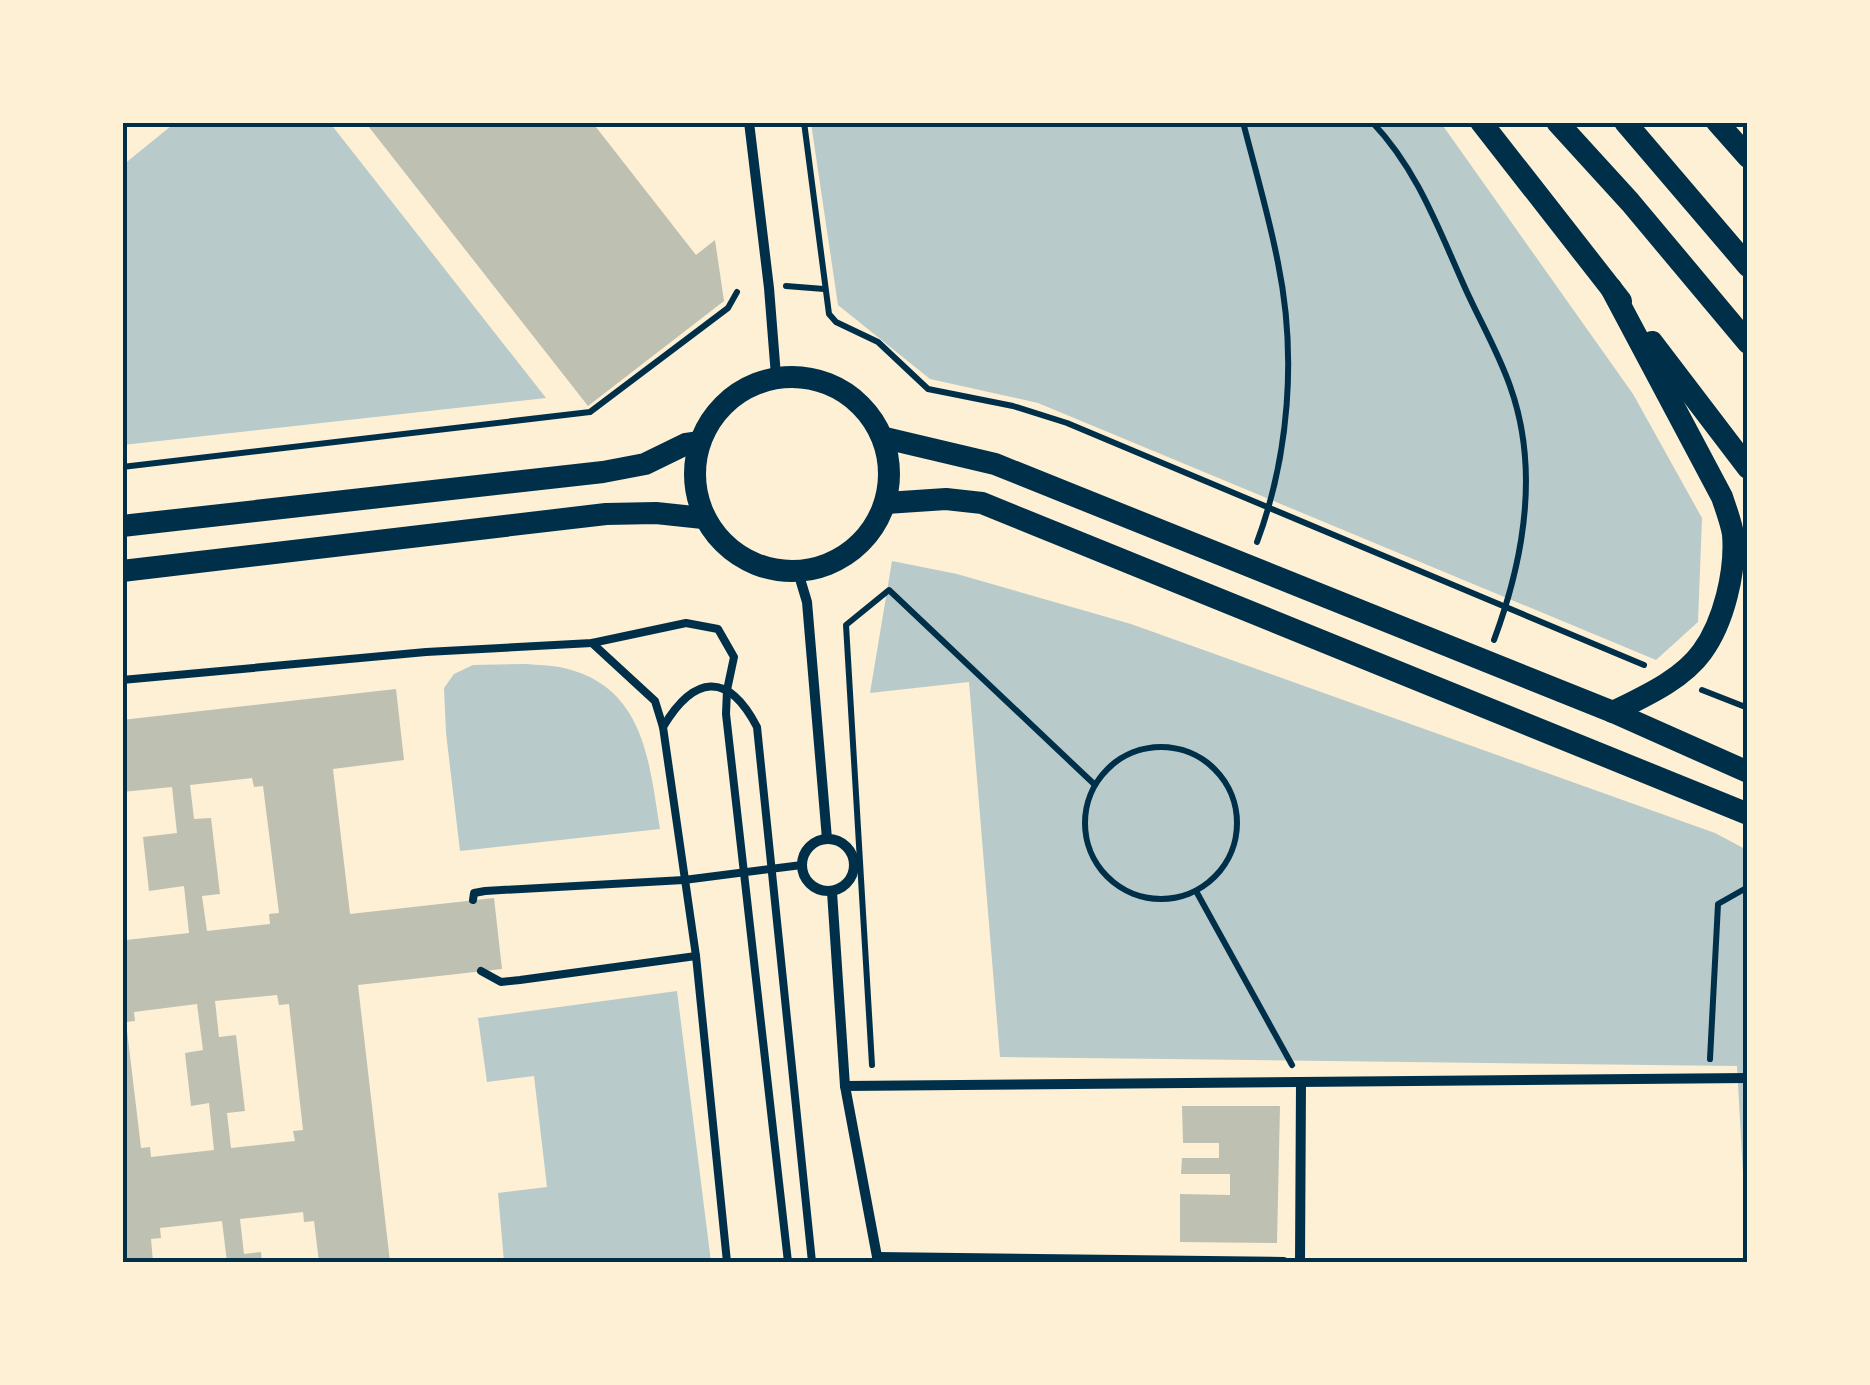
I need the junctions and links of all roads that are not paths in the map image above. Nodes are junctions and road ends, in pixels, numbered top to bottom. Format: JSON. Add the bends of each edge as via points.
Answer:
{"nodes":[{"id":1,"x":749,"y":122,"type":"edge"},
{"id":2,"x":1481,"y":122,"type":"edge"},
{"id":3,"x":1557,"y":122,"type":"edge"},
{"id":4,"x":1626,"y":122,"type":"edge"},
{"id":5,"x":1717,"y":122,"type":"edge"},
{"id":6,"x":1748,"y":157,"type":"edge"},
{"id":7,"x":1748,"y":266,"type":"edge"},
{"id":8,"x":1611,"y":288,"type":"junction"},
{"id":9,"x":1748,"y":343,"type":"edge"},
{"id":10,"x":776,"y":376,"type":"junction"},
{"id":11,"x":885,"y":438,"type":"junction"},
{"id":12,"x":700,"y":442,"type":"junction"},
{"id":13,"x":1748,"y":468,"type":"edge"},
{"id":14,"x":886,"y":503,"type":"junction"},
{"id":15,"x":703,"y":518,"type":"junction"},
{"id":16,"x":122,"y":526,"type":"edge"},
{"id":17,"x":122,"y":571,"type":"edge"},
{"id":18,"x":798,"y":572,"type":"junction"},
{"id":19,"x":592,"y":643,"type":"junction"},
{"id":20,"x":122,"y":680,"type":"edge"},
{"id":21,"x":727,"y":690,"type":"junction"},
{"id":22,"x":1613,"y":712,"type":"junction"},
{"id":23,"x":663,"y":726,"type":"junction"},
{"id":24,"x":1748,"y":772,"type":"edge"},
{"id":25,"x":1748,"y":814,"type":"edge"},
{"id":26,"x":827,"y":839,"type":"junction"},
{"id":27,"x":802,"y":865,"type":"junction"},
{"id":28,"x":774,"y":869,"type":"junction"},
{"id":29,"x":744,"y":873,"type":"junction"},
{"id":30,"x":684,"y":880,"type":"junction"},
{"id":31,"x":832,"y":892,"type":"junction"},
{"id":32,"x":473,"y":900,"type":"dead end"},
{"id":33,"x":696,"y":956,"type":"junction"},
{"id":34,"x":481,"y":972,"type":"dead end"},
{"id":35,"x":1748,"y":1078,"type":"edge"},
{"id":36,"x":1301,"y":1082,"type":"junction"},
{"id":37,"x":845,"y":1086,"type":"junction"},
{"id":38,"x":877,"y":1260,"type":"edge"},
{"id":39,"x":727,"y":1262,"type":"edge"},
{"id":40,"x":788,"y":1262,"type":"edge"},
{"id":41,"x":812,"y":1262,"type":"edge"},
{"id":42,"x":1284,"y":1262,"type":"edge"},
{"id":43,"x":1300,"y":1262,"type":"edge"}],
"edges":[{"from":1,"to":10,"type":"street"},
{"from":2,"to":8,"type":"highway"},
{"from":3,"to":9,"type":"highway"},
{"from":4,"to":7,"type":"highway"},
{"from":5,"to":6,"type":"highway"},
{"from":8,"to":13,"type":"highway"},
{"from":8,"to":22,"type":"highway","via":[[1722,497],[1733,534],[1729,582],[1701,655],[1655,691]]},
{"from":10,"to":11,"type":"highway","via":[[826,382],[854,399]]},
{"from":10,"to":12,"type":"highway","via":[[737,393],[714,414]]},
{"from":11,"to":14,"type":"highway"},
{"from":11,"to":22,"type":"highway","via":[[995,464]]},
{"from":12,"to":15,"type":"highway","via":[[694,472]]},
{"from":12,"to":16,"type":"highway","via":[[604,472]]},
{"from":14,"to":18,"type":"highway","via":[[858,546],[830,565]]},
{"from":14,"to":25,"type":"highway","via":[[982,503]]},
{"from":15,"to":17,"type":"highway","via":[[606,514]]},
{"from":15,"to":18,"type":"highway","via":[[735,554],[765,568]]},
{"from":18,"to":26,"type":"street","via":[[807,602]]},
{"from":19,"to":20,"type":"lane"},
{"from":19,"to":21,"type":"lane","via":[[686,623],[718,629],[734,658]]},
{"from":19,"to":23,"type":"lane","via":[[656,701]]},
{"from":21,"to":23,"type":"lane","via":[[702,686],[678,700]]},
{"from":21,"to":28,"type":"lane","via":[[745,703],[758,727]]},
{"from":21,"to":29,"type":"lane"},
{"from":22,"to":24,"type":"highway"},
{"from":23,"to":30,"type":"lane"},
{"from":26,"to":27,"type":"street","via":[[808,848]]},
{"from":26,"to":31,"type":"street","via":[[847,846],[855,861],[847,884]]},
{"from":27,"to":28,"type":"lane"},
{"from":27,"to":31,"type":"street","via":[[814,888]]},
{"from":28,"to":29,"type":"lane"},
{"from":28,"to":41,"type":"lane"},
{"from":29,"to":30,"type":"lane"},
{"from":29,"to":40,"type":"lane"},
{"from":30,"to":32,"type":"lane","via":[[496,890],[474,893]]},
{"from":30,"to":33,"type":"lane"},
{"from":31,"to":37,"type":"street"},
{"from":33,"to":34,"type":"lane","via":[[501,982]]},
{"from":33,"to":39,"type":"lane"},
{"from":35,"to":36,"type":"street"},
{"from":36,"to":37,"type":"street"},
{"from":36,"to":43,"type":"street"},
{"from":37,"to":38,"type":"street"},
{"from":38,"to":42,"type":"street"}]}
